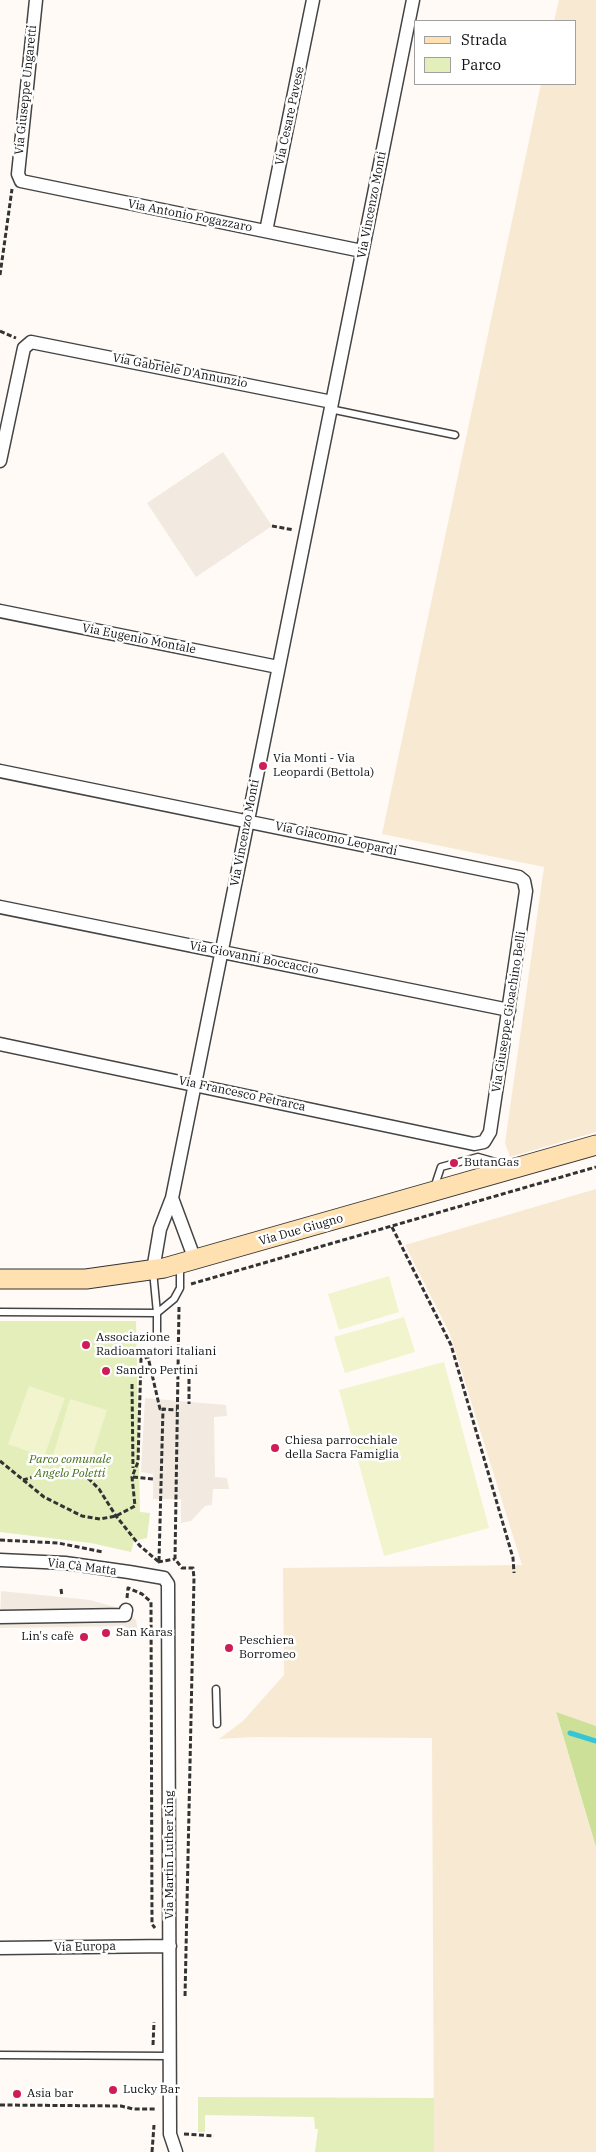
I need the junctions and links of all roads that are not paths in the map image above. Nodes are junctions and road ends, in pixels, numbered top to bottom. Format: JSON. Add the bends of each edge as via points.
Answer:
{"nodes":[{"id":1,"x":36,"y":0,"type":"edge"},
{"id":2,"x":313,"y":0,"type":"edge"},
{"id":3,"x":413,"y":0,"type":"edge"},
{"id":4,"x":20,"y":179,"type":"joint"},
{"id":5,"x":266,"y":231,"type":"junction"},
{"id":6,"x":362,"y":251,"type":"junction"},
{"id":7,"x":331,"y":405,"type":"junction"},
{"id":8,"x":456,"y":436,"type":"dead end"},
{"id":9,"x":0,"y":461,"type":"edge"},
{"id":10,"x":0,"y":611,"type":"edge"},
{"id":11,"x":278,"y":667,"type":"junction"},
{"id":12,"x":0,"y":771,"type":"edge"},
{"id":13,"x":248,"y":820,"type":"junction"},
{"id":14,"x":524,"y":881,"type":"joint"},
{"id":15,"x":0,"y":907,"type":"edge"},
{"id":16,"x":221,"y":952,"type":"junction"},
{"id":17,"x":509,"y":1010,"type":"junction"},
{"id":18,"x":0,"y":1044,"type":"edge"},
{"id":19,"x":194,"y":1084,"type":"junction"},
{"id":20,"x":484,"y":1142,"type":"joint"},
{"id":21,"x":596,"y":1145,"type":"edge"},
{"id":22,"x":172,"y":1198,"type":"junction"},
{"id":23,"x":187,"y":1262,"type":"junction"},
{"id":24,"x":153,"y":1270,"type":"junction"},
{"id":25,"x":0,"y":1279,"type":"edge"},
{"id":26,"x":0,"y":1312,"type":"edge"},
{"id":27,"x":158,"y":1312,"type":"junction"},
{"id":28,"x":157,"y":1335,"type":"dead end"},
{"id":29,"x":0,"y":1560,"type":"edge"},
{"id":30,"x":164,"y":1578,"type":"joint"},
{"id":31,"x":126,"y":1610,"type":"dead end"},
{"id":32,"x":0,"y":1617,"type":"edge"},
{"id":33,"x":216,"y":1689,"type":"dead end"},
{"id":34,"x":217,"y":1724,"type":"dead end"},
{"id":35,"x":170,"y":1946,"type":"junction"},
{"id":36,"x":0,"y":1948,"type":"edge"},
{"id":37,"x":0,"y":2055,"type":"edge"},
{"id":38,"x":170,"y":2056,"type":"junction"},
{"id":39,"x":170,"y":2134,"type":"junction"},
{"id":40,"x":165,"y":2152,"type":"edge"},
{"id":41,"x":176,"y":2152,"type":"edge"}],
"edges":[{"from":1,"to":4,"type":"street","name":"Via Giuseppe Ungaretti"},
{"from":2,"to":5,"type":"street","name":"Via Cesare Pavese"},
{"from":3,"to":6,"type":"street","name":"Via Vincenzo Monti"},
{"from":4,"to":5,"type":"street","name":"Via Antonio Fogazzaro"},
{"from":5,"to":6,"type":"street","name":"Via Antonio Fogazzaro"},
{"from":6,"to":7,"type":"street","name":"Via Vincenzo Monti"},
{"from":7,"to":8,"type":"lane"},
{"from":7,"to":9,"type":"street","name":"Via Gabriele D'Annunzio","via":[[28,342],[24,348]]},
{"from":7,"to":11,"type":"street","name":"Via Vincenzo Monti"},
{"from":10,"to":11,"type":"street","name":"Via Eugenio Montale"},
{"from":11,"to":13,"type":"street","name":"Via Vincenzo Monti"},
{"from":12,"to":13,"type":"street","name":"Via Giacomo Leopardi"},
{"from":13,"to":14,"type":"street","name":"Via Giacomo Leopardi","via":[[519,877]]},
{"from":13,"to":16,"type":"street","name":"Via Vincenzo Monti"},
{"from":14,"to":17,"type":"street","name":"Via Giuseppe Gioachino Belli","via":[[525,899]]},
{"from":15,"to":16,"type":"street","name":"Via Giovanni Boccaccio"},
{"from":16,"to":17,"type":"street","name":"Via Giovanni Boccaccio"},
{"from":16,"to":19,"type":"street","name":"Via Vincenzo Monti"},
{"from":17,"to":20,"type":"street","name":"Via Giuseppe Gioachino Belli","via":[[490,1132]]},
{"from":18,"to":19,"type":"street","name":"Via Francesco Petrarca"},
{"from":19,"to":20,"type":"street","name":"Via Francesco Petrarca","via":[[474,1144]]},
{"from":19,"to":22,"type":"street","name":"Via Vincenzo Monti"},
{"from":21,"to":23,"type":"main road","name":"Via Due Giugno"},
{"from":22,"to":23,"type":"street"},
{"from":22,"to":24,"type":"street","name":"Via Vincenzo Monti","via":[[160,1229]]},
{"from":23,"to":24,"type":"main road","name":"Via Due Giugno"},
{"from":23,"to":27,"type":"lane","via":[[180,1288]]},
{"from":24,"to":25,"type":"main road","name":"Via Due Giugno","via":[[86,1279]]},
{"from":24,"to":27,"type":"lane"},
{"from":26,"to":27,"type":"lane"},
{"from":27,"to":28,"type":"lane"},
{"from":29,"to":30,"type":"street","name":"Via Cà Matta","via":[[65,1563]]},
{"from":30,"to":35,"type":"street","name":"Via Martin Luther King","via":[[170,1589]]},
{"from":31,"to":32,"type":"street","via":[[125,1615]]},
{"from":33,"to":34,"type":"lane"},
{"from":35,"to":36,"type":"street","name":"Via Europa"},
{"from":35,"to":38,"type":"street","name":"Via Martin Luther King"},
{"from":37,"to":38,"type":"lane"},
{"from":38,"to":39,"type":"street","name":"Via Martin Luther King"},
{"from":39,"to":40,"type":"street"},
{"from":39,"to":41,"type":"street"}]}
